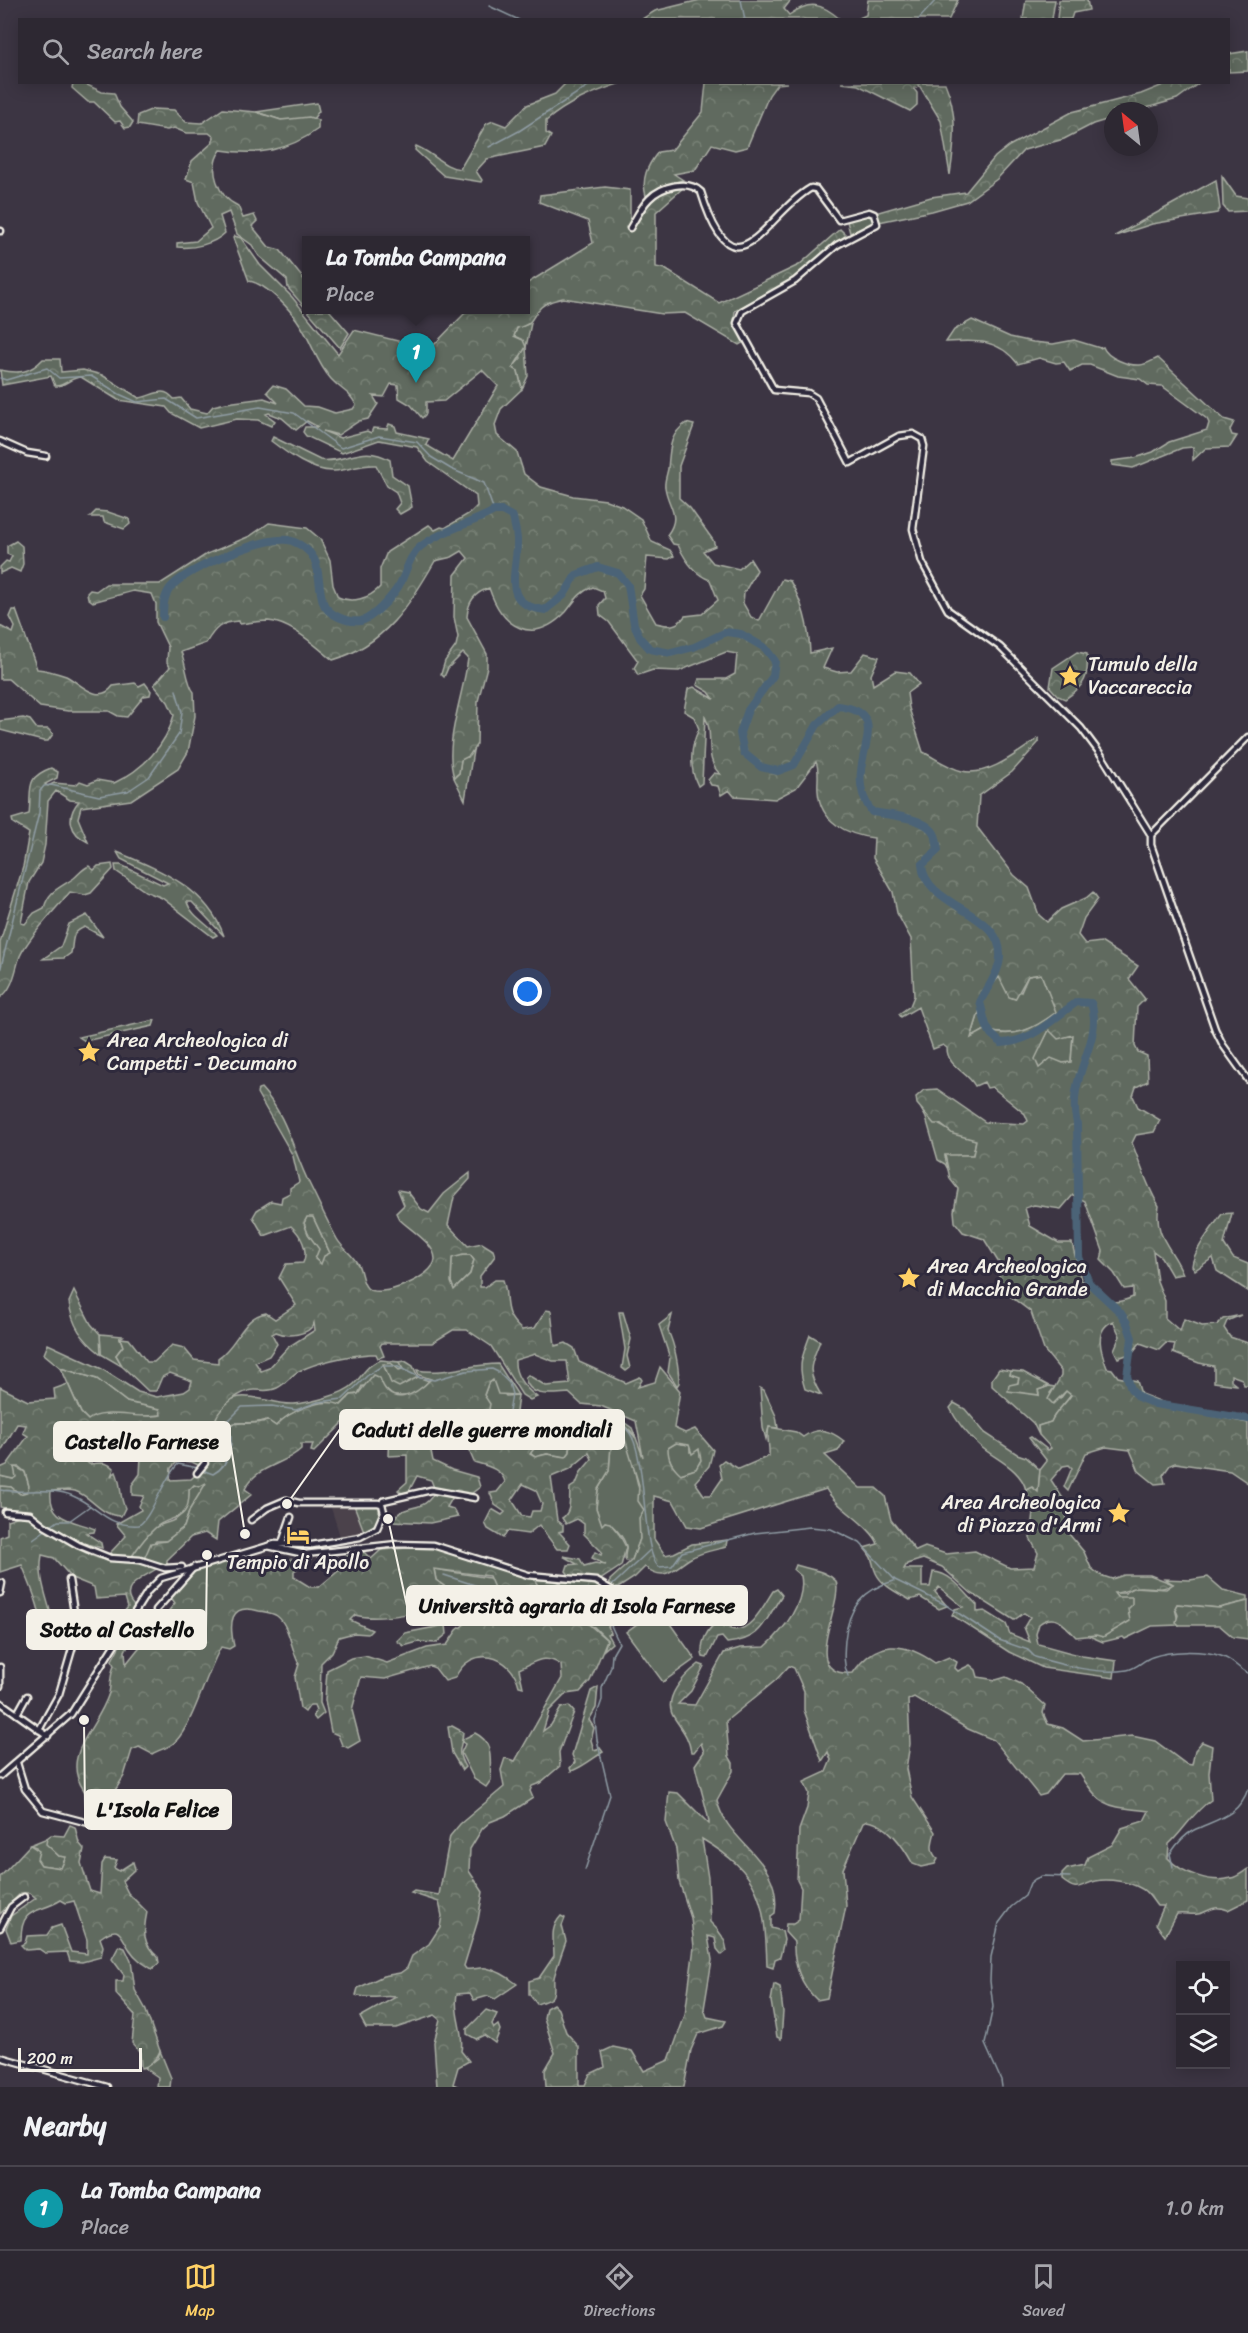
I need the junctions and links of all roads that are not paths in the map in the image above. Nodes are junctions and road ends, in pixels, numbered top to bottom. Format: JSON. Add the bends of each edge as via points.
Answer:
{"nodes":[{"id":1,"x":630,"y":228,"type":"dead end"},
{"id":2,"x":0,"y":441,"type":"edge"},
{"id":3,"x":46,"y":456,"type":"dead end"},
{"id":4,"x":1248,"y":737,"type":"edge"},
{"id":5,"x":1151,"y":835,"type":"junction"},
{"id":6,"x":1248,"y":1080,"type":"edge"},
{"id":7,"x":204,"y":1465,"type":"dead end"},
{"id":8,"x":198,"y":1473,"type":"dead end"},
{"id":9,"x":475,"y":1498,"type":"dead end"},
{"id":10,"x":383,"y":1501,"type":"dead end"},
{"id":11,"x":5,"y":1512,"type":"dead end"},
{"id":12,"x":291,"y":1516,"type":"dead end"},
{"id":13,"x":251,"y":1520,"type":"dead end"},
{"id":14,"x":282,"y":1543,"type":"junction"},
{"id":15,"x":268,"y":1546,"type":"junction"},
{"id":16,"x":192,"y":1568,"type":"junction"},
{"id":17,"x":69,"y":1580,"type":"dead end"},
{"id":18,"x":2,"y":1583,"type":"dead end"},
{"id":19,"x":0,"y":1593,"type":"edge"},
{"id":20,"x":620,"y":1595,"type":"dead end"},
{"id":21,"x":156,"y":1610,"type":"dead end"},
{"id":22,"x":0,"y":1667,"type":"edge"},
{"id":23,"x":0,"y":1686,"type":"edge"},
{"id":24,"x":27,"y":1696,"type":"dead end"},
{"id":25,"x":0,"y":1702,"type":"edge"},
{"id":26,"x":17,"y":1714,"type":"junction"},
{"id":27,"x":39,"y":1730,"type":"junction"},
{"id":28,"x":48,"y":1736,"type":"junction"},
{"id":29,"x":17,"y":1763,"type":"junction"},
{"id":30,"x":1,"y":1774,"type":"edge"},
{"id":31,"x":183,"y":1810,"type":"dead end"},
{"id":32,"x":24,"y":1898,"type":"dead end"},
{"id":33,"x":0,"y":1928,"type":"edge"},
{"id":34,"x":0,"y":2057,"type":"edge"},
{"id":35,"x":106,"y":2087,"type":"edge"}],
"edges":[{"from":1,"to":5,"type":"street","via":[[651,196],[687,184],[701,192],[720,238],[734,244],[754,240],[811,188],[816,189],[838,220],[874,214],[877,225],[843,241],[795,281],[742,310],[737,323],[774,390],[808,393],[816,398],[850,463],[899,436],[913,434],[922,439],[913,529],[922,562],[948,610],[1000,647],[1081,728]]},
{"from":2,"to":3,"type":"street","via":[[27,453]]},
{"from":4,"to":5,"type":"street"},
{"from":5,"to":6,"type":"street","via":[[1215,1029]]},
{"from":7,"to":8,"type":"street"},
{"from":9,"to":10,"type":"street","via":[[431,1490]]},
{"from":11,"to":16,"type":"street","via":[[30,1514],[51,1530],[115,1559],[140,1560],[165,1568]]},
{"from":12,"to":14,"type":"street"},
{"from":13,"to":14,"type":"street","via":[[286,1500],[382,1504],[384,1512],[377,1528],[360,1537],[312,1545]]},
{"from":14,"to":15,"type":"street"},
{"from":15,"to":16,"type":"street"},
{"from":15,"to":20,"type":"street","via":[[305,1554],[397,1544],[433,1545],[528,1575],[592,1580]]},
{"from":16,"to":21,"type":"street"},
{"from":16,"to":28,"type":"street","via":[[165,1576],[151,1586],[75,1709]]},
{"from":17,"to":27,"type":"street","via":[[77,1632],[59,1694]]},
{"from":18,"to":19,"type":"street"},
{"from":22,"to":23,"type":"street"},
{"from":24,"to":26,"type":"street"},
{"from":25,"to":26,"type":"street"},
{"from":26,"to":27,"type":"street"},
{"from":27,"to":28,"type":"street"},
{"from":28,"to":29,"type":"street"},
{"from":29,"to":30,"type":"street"},
{"from":29,"to":31,"type":"street","via":[[25,1789],[35,1805],[47,1812],[100,1826],[129,1823],[146,1815],[172,1818]]},
{"from":32,"to":33,"type":"street","via":[[11,1907]]},
{"from":34,"to":35,"type":"street"}]}
